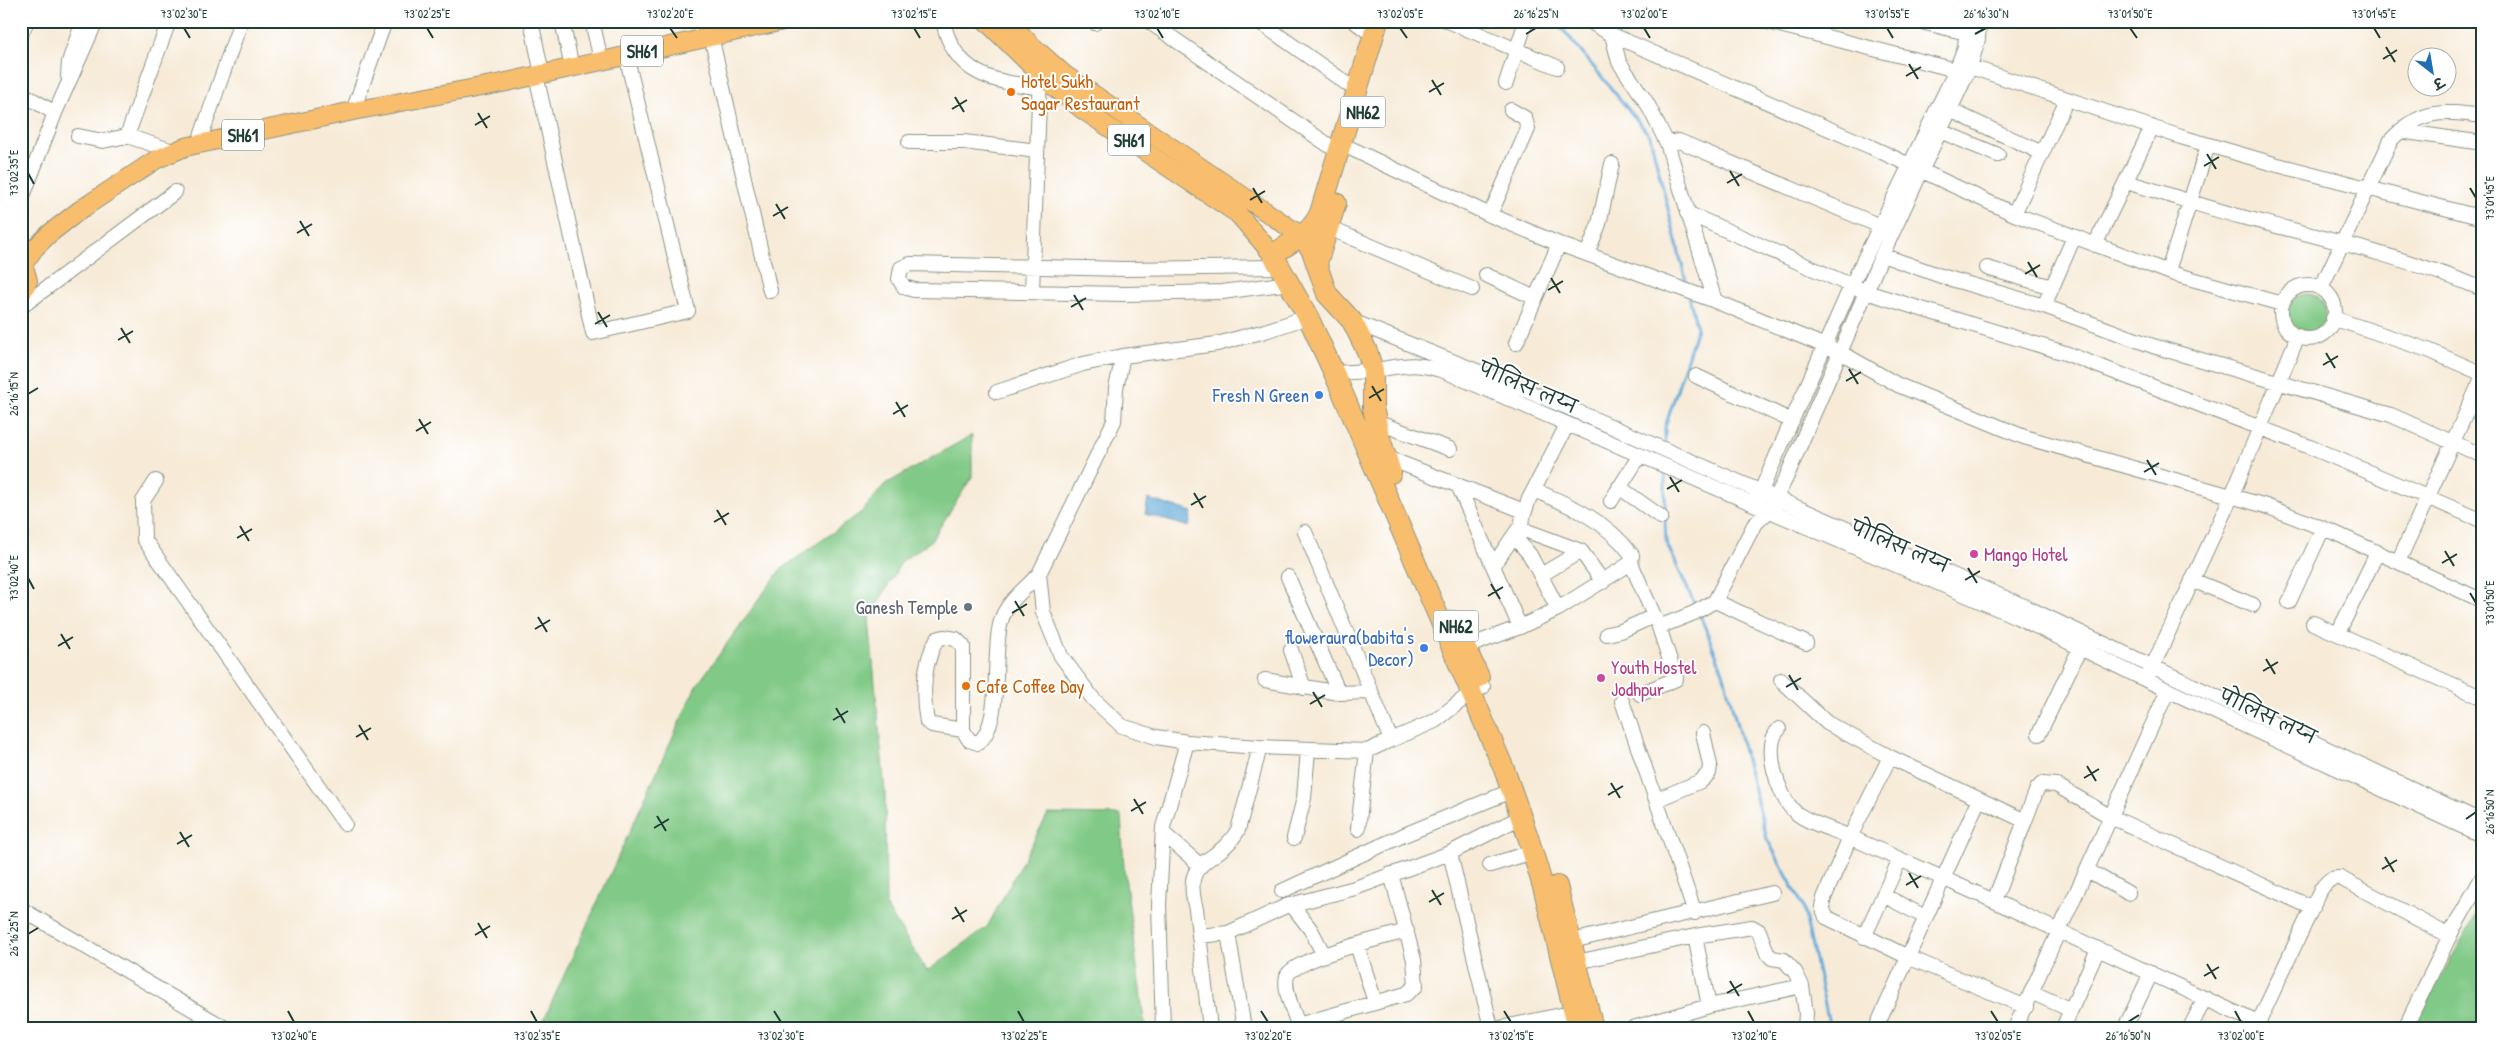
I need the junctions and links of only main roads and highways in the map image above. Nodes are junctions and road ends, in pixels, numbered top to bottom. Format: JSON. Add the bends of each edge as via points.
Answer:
{"nodes":[{"id":1,"x":783,"y":21,"type":"edge"},
{"id":2,"x":986,"y":21,"type":"edge"},
{"id":3,"x":1009,"y":21,"type":"edge"},
{"id":4,"x":1389,"y":21,"type":"edge"},
{"id":5,"x":727,"y":27,"type":"edge"},
{"id":6,"x":1376,"y":29,"type":"edge"},
{"id":7,"x":1346,"y":151,"type":"junction"},
{"id":8,"x":1303,"y":237,"type":"junction"},
{"id":9,"x":1316,"y":263,"type":"junction"},
{"id":10,"x":22,"y":266,"type":"edge"},
{"id":11,"x":1281,"y":268,"type":"junction"},
{"id":12,"x":21,"y":295,"type":"edge"},
{"id":13,"x":1477,"y":690,"type":"junction"},
{"id":14,"x":1577,"y":1020,"type":"edge"},
{"id":15,"x":1593,"y":1028,"type":"edge"}],
"edges":[{"from":1,"to":5,"type":"main road","number":"SH61"},
{"from":2,"to":11,"type":"main road","number":"SH61","via":[[1039,81],[1238,214]]},
{"from":3,"to":8,"type":"main road","number":"SH61","via":[[1031,46],[1078,85]]},
{"from":4,"to":7,"type":"highway","number":"NH62"},
{"from":5,"to":10,"type":"main road","number":"SH61","via":[[711,36],[572,68],[172,151],[124,180],[49,234]]},
{"from":6,"to":7,"type":"highway","number":"NH62","via":[[1356,90]]},
{"from":7,"to":8,"type":"highway","number":"NH62","via":[[1320,213]]},
{"from":7,"to":9,"type":"highway","number":"NH62","via":[[1328,228]]},
{"from":8,"to":9,"type":"highway","number":"NH62"},
{"from":8,"to":11,"type":"highway","number":"NH62"},
{"from":9,"to":13,"type":"highway","number":"NH62","via":[[1327,294],[1352,321],[1367,351],[1373,370],[1376,422],[1385,457],[1466,647]]},
{"from":10,"to":12,"type":"main road","number":"SH61","via":[[28,281]]},
{"from":11,"to":13,"type":"highway","number":"NH62","via":[[1334,372]]},
{"from":13,"to":14,"type":"highway","number":"NH62","via":[[1533,852]]},
{"from":13,"to":15,"type":"highway","number":"NH62","via":[[1512,753],[1533,811],[1572,941]]}]}
